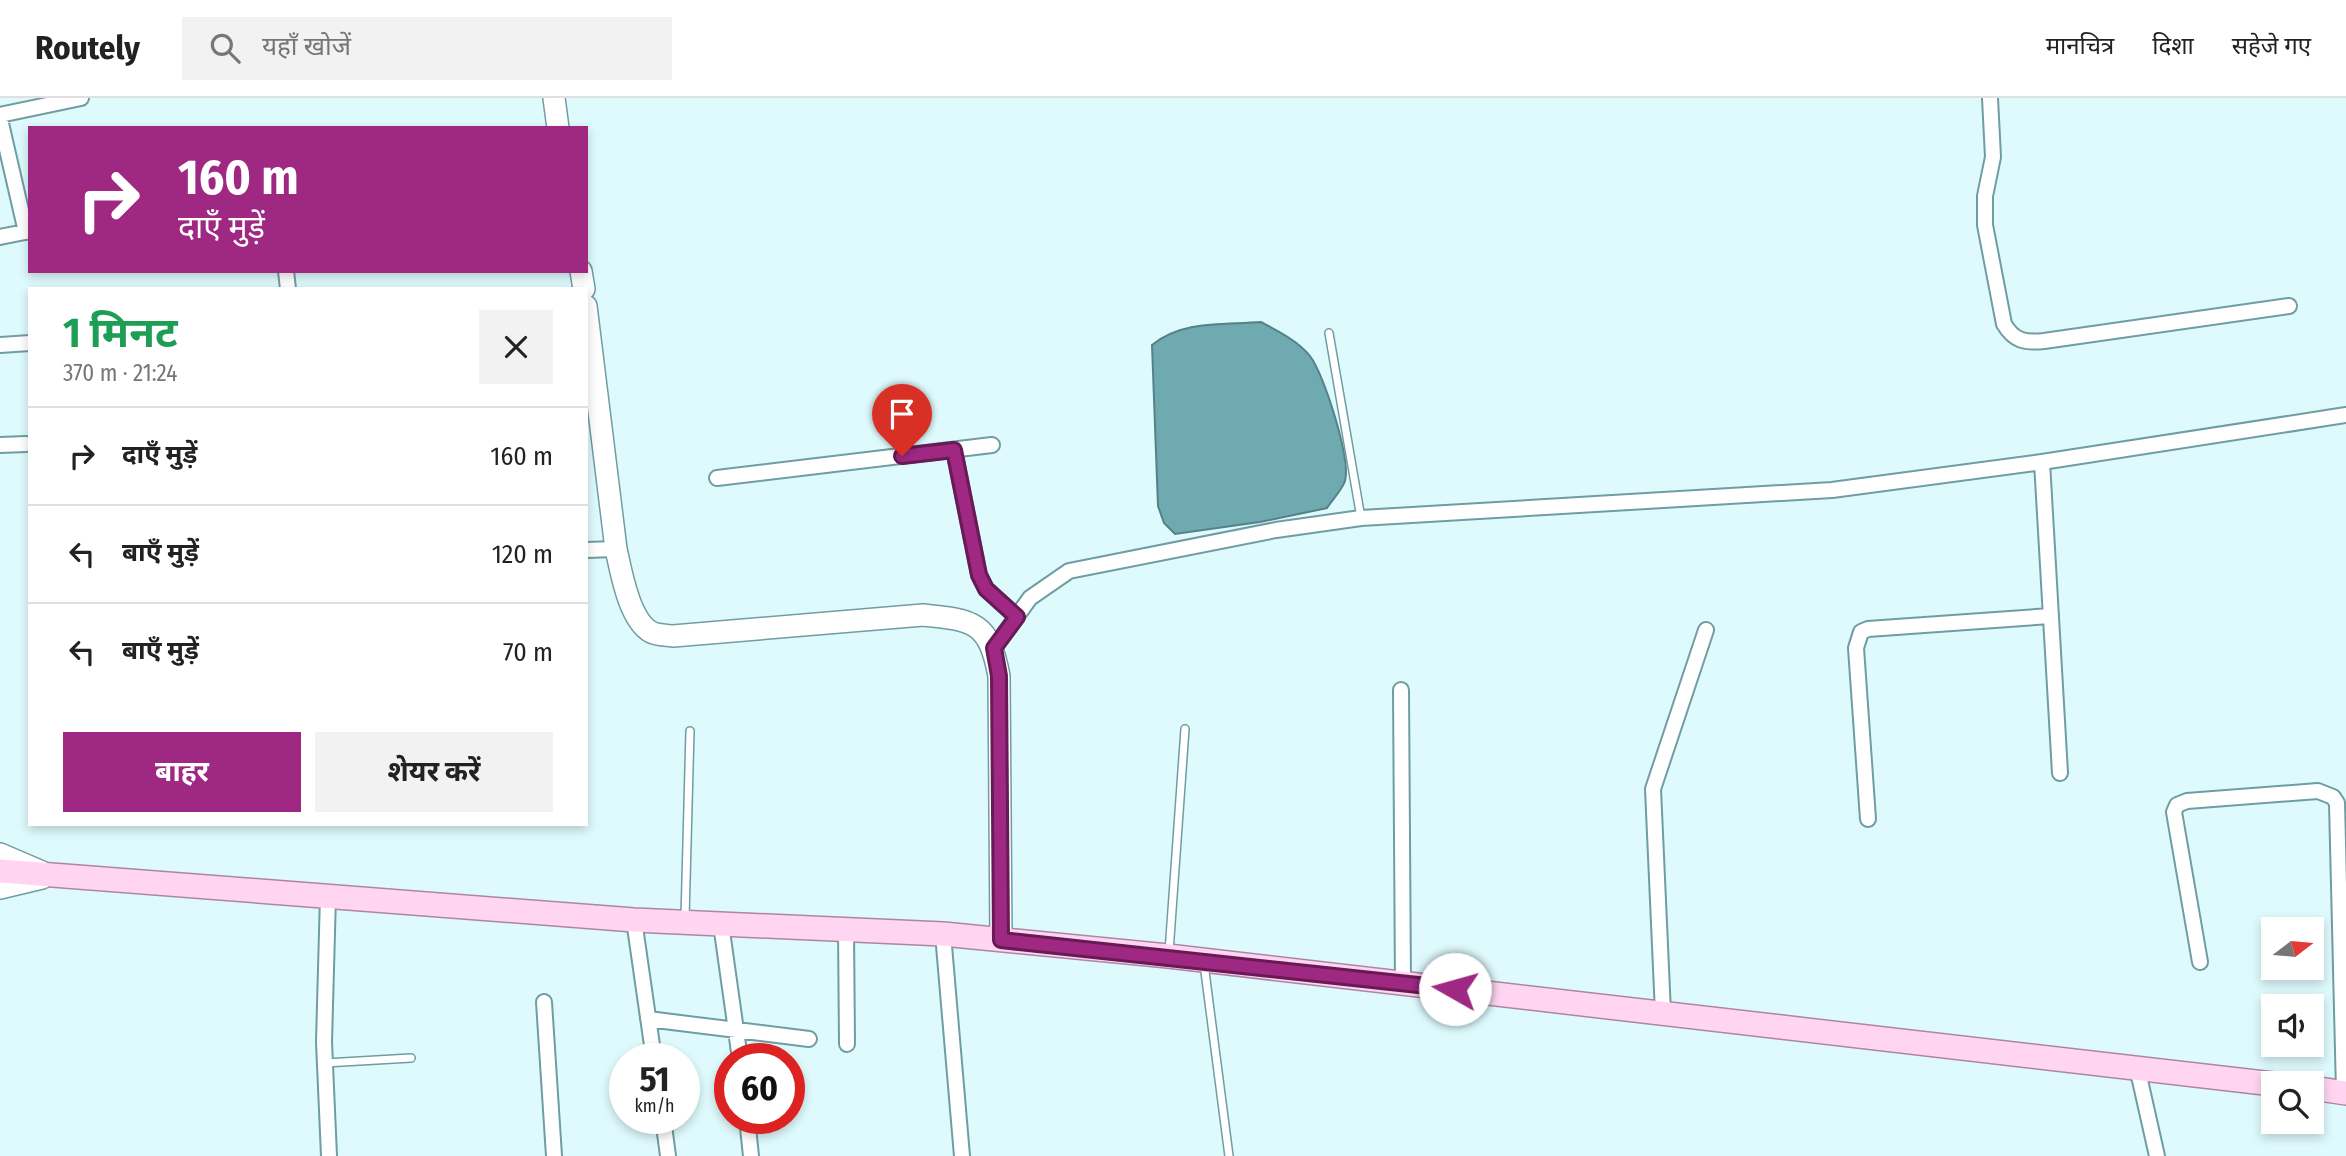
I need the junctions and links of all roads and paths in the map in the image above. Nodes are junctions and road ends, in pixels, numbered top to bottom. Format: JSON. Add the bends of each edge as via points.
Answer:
{"nodes":[{"id":1,"x":81,"y":98,"type":"edge"},
{"id":2,"x":554,"y":98,"type":"edge"},
{"id":3,"x":1990,"y":98,"type":"edge"},
{"id":4,"x":0,"y":117,"type":"edge"},
{"id":5,"x":558,"y":126,"type":"edge"},
{"id":6,"x":28,"y":231,"type":"edge"},
{"id":7,"x":0,"y":236,"type":"edge"},
{"id":8,"x":2289,"y":306,"type":"dead end"},
{"id":9,"x":1329,"y":333,"type":"dead end"},
{"id":10,"x":588,"y":339,"type":"edge"},
{"id":11,"x":28,"y":343,"type":"edge"},
{"id":12,"x":0,"y":345,"type":"edge"},
{"id":13,"x":592,"y":401,"type":"edge"},
{"id":14,"x":2346,"y":415,"type":"edge"},
{"id":15,"x":26,"y":444,"type":"dead end"},
{"id":16,"x":0,"y":445,"type":"edge"},
{"id":17,"x":992,"y":445,"type":"dead end"},
{"id":18,"x":954,"y":450,"type":"junction"},
{"id":19,"x":2042,"y":462,"type":"junction"},
{"id":20,"x":717,"y":478,"type":"dead end"},
{"id":21,"x":1361,"y":518,"type":"junction"},
{"id":22,"x":616,"y":549,"type":"junction"},
{"id":23,"x":588,"y":550,"type":"edge"},
{"id":24,"x":1017,"y":617,"type":"junction"},
{"id":25,"x":2051,"y":617,"type":"junction"},
{"id":26,"x":1706,"y":630,"type":"dead end"},
{"id":27,"x":994,"y":648,"type":"junction"},
{"id":28,"x":1401,"y":690,"type":"dead end"},
{"id":29,"x":1185,"y":729,"type":"dead end"},
{"id":30,"x":690,"y":731,"type":"dead end"},
{"id":31,"x":2060,"y":773,"type":"dead end"},
{"id":32,"x":1868,"y":820,"type":"dead end"},
{"id":33,"x":0,"y":854,"type":"edge"},
{"id":34,"x":0,"y":871,"type":"edge"},
{"id":35,"x":51,"y":876,"type":"junction"},
{"id":36,"x":0,"y":888,"type":"edge"},
{"id":37,"x":328,"y":897,"type":"junction"},
{"id":38,"x":634,"y":920,"type":"junction"},
{"id":39,"x":685,"y":922,"type":"junction"},
{"id":40,"x":721,"y":924,"type":"junction"},
{"id":41,"x":846,"y":930,"type":"junction"},
{"id":42,"x":943,"y":934,"type":"junction"},
{"id":43,"x":1001,"y":940,"type":"junction"},
{"id":44,"x":1168,"y":956,"type":"junction"},
{"id":45,"x":1203,"y":960,"type":"junction"},
{"id":46,"x":2200,"y":962,"type":"dead end"},
{"id":47,"x":1403,"y":983,"type":"junction"},
{"id":48,"x":544,"y":1002,"type":"dead end"},
{"id":49,"x":1663,"y":1013,"type":"junction"},
{"id":50,"x":648,"y":1018,"type":"junction"},
{"id":51,"x":736,"y":1030,"type":"junction"},
{"id":52,"x":809,"y":1039,"type":"dead end"},
{"id":53,"x":652,"y":1043,"type":"edge"},
{"id":54,"x":738,"y":1043,"type":"edge"},
{"id":55,"x":848,"y":1044,"type":"dead end"},
{"id":56,"x":411,"y":1058,"type":"dead end"},
{"id":57,"x":325,"y":1063,"type":"junction"},
{"id":58,"x":2137,"y":1067,"type":"junction"},
{"id":59,"x":2261,"y":1082,"type":"edge"},
{"id":60,"x":2324,"y":1090,"type":"edge"},
{"id":61,"x":2345,"y":1093,"type":"edge"},
{"id":62,"x":665,"y":1134,"type":"edge"},
{"id":63,"x":749,"y":1134,"type":"edge"},
{"id":64,"x":329,"y":1156,"type":"edge"},
{"id":65,"x":554,"y":1156,"type":"edge"},
{"id":66,"x":668,"y":1156,"type":"edge"},
{"id":67,"x":751,"y":1156,"type":"edge"},
{"id":68,"x":962,"y":1156,"type":"edge"},
{"id":69,"x":1229,"y":1156,"type":"edge"},
{"id":70,"x":2157,"y":1156,"type":"edge"}],
"edges":[{"from":1,"to":4,"type":"street"},
{"from":2,"to":5,"type":"main road"},
{"from":3,"to":8,"type":"street","via":[[1993,157],[1984,225],[2004,324],[2011,336],[2029,342]]},
{"from":4,"to":6,"type":"street"},
{"from":6,"to":7,"type":"street"},
{"from":9,"to":21,"type":"lane"},
{"from":10,"to":13,"type":"main road"},
{"from":11,"to":12,"type":"street"},
{"from":13,"to":22,"type":"main road"},
{"from":14,"to":19,"type":"street"},
{"from":15,"to":16,"type":"street"},
{"from":17,"to":18,"type":"street"},
{"from":18,"to":20,"type":"street"},
{"from":18,"to":24,"type":"street","via":[[979,575],[986,589]]},
{"from":19,"to":21,"type":"street","via":[[1832,490]]},
{"from":19,"to":25,"type":"street"},
{"from":21,"to":24,"type":"street","via":[[1069,571],[1030,598]]},
{"from":22,"to":23,"type":"street"},
{"from":22,"to":27,"type":"main road","via":[[639,623],[652,633],[673,636],[923,615],[958,618],[980,627]]},
{"from":24,"to":27,"type":"street"},
{"from":25,"to":31,"type":"street"},
{"from":25,"to":32,"type":"street","via":[[1861,632],[1856,648]]},
{"from":26,"to":49,"type":"street","via":[[1653,789]]},
{"from":27,"to":43,"type":"main road","via":[[999,676]]},
{"from":28,"to":47,"type":"street"},
{"from":29,"to":44,"type":"lane"},
{"from":30,"to":39,"type":"lane"},
{"from":33,"to":35,"type":"main road"},
{"from":34,"to":35,"type":"main road"},
{"from":35,"to":36,"type":"main road"},
{"from":35,"to":37,"type":"main road"},
{"from":37,"to":38,"type":"main road"},
{"from":37,"to":57,"type":"street"},
{"from":38,"to":39,"type":"main road"},
{"from":38,"to":50,"type":"street"},
{"from":39,"to":40,"type":"main road"},
{"from":40,"to":41,"type":"main road"},
{"from":40,"to":51,"type":"street"},
{"from":41,"to":42,"type":"main road"},
{"from":41,"to":55,"type":"street"},
{"from":42,"to":43,"type":"main road"},
{"from":42,"to":68,"type":"street"},
{"from":43,"to":44,"type":"main road"},
{"from":44,"to":45,"type":"main road"},
{"from":45,"to":47,"type":"main road"},
{"from":45,"to":69,"type":"lane"},
{"from":46,"to":61,"type":"street","via":[[2174,812],[2177,805],[2318,792],[2333,797],[2337,803]]},
{"from":47,"to":49,"type":"main road"},
{"from":48,"to":65,"type":"street"},
{"from":49,"to":58,"type":"main road"},
{"from":50,"to":51,"type":"street"},
{"from":50,"to":53,"type":"street"},
{"from":51,"to":52,"type":"street"},
{"from":51,"to":54,"type":"street"},
{"from":56,"to":57,"type":"lane"},
{"from":57,"to":64,"type":"street"},
{"from":58,"to":59,"type":"main road"},
{"from":58,"to":70,"type":"street"},
{"from":60,"to":61,"type":"main road"},
{"from":62,"to":66,"type":"street"},
{"from":63,"to":67,"type":"street"}]}
